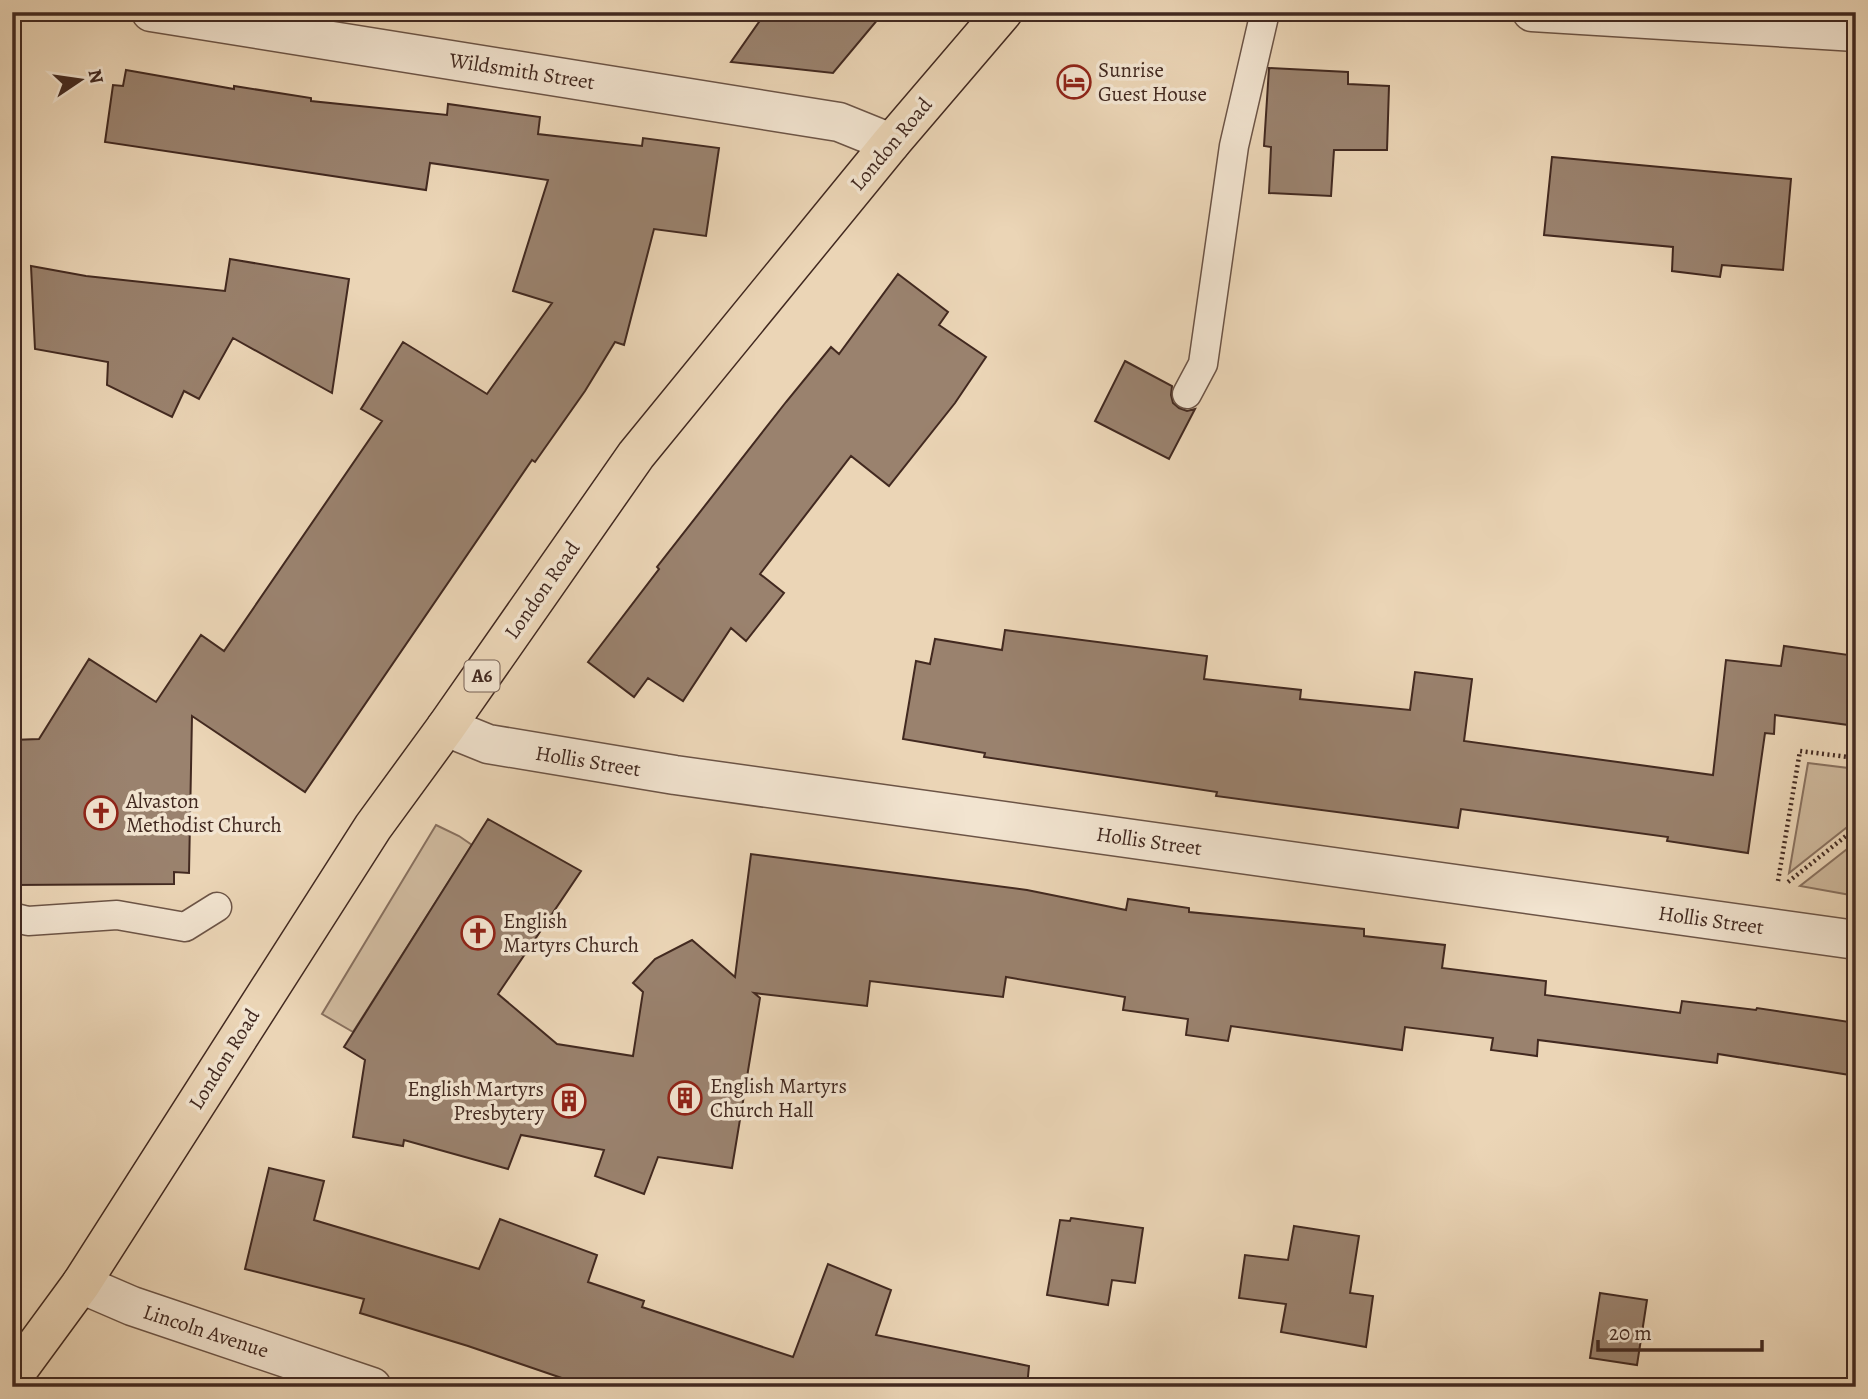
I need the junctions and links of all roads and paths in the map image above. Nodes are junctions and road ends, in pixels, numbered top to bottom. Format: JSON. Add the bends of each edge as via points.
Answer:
{"nodes":[{"id":1,"x":150,"y":12,"type":"edge"},
{"id":2,"x":1003,"y":12,"type":"edge"},
{"id":3,"x":1265,"y":12,"type":"edge"},
{"id":4,"x":1532,"y":12,"type":"edge"},
{"id":5,"x":1856,"y":32,"type":"edge"},
{"id":6,"x":891,"y":144,"type":"junction"},
{"id":7,"x":1187,"y":394,"type":"dead end"},
{"id":8,"x":446,"y":727,"type":"junction"},
{"id":9,"x":1856,"y":758,"type":"edge"},
{"id":10,"x":1856,"y":828,"type":"edge"},
{"id":11,"x":1777,"y":891,"type":"junction"},
{"id":12,"x":217,"y":907,"type":"dead end"},
{"id":13,"x":12,"y":918,"type":"edge"},
{"id":14,"x":1770,"y":928,"type":"junction"},
{"id":15,"x":1856,"y":940,"type":"edge"},
{"id":16,"x":81,"y":1284,"type":"junction"},
{"id":17,"x":12,"y":1378,"type":"edge"},
{"id":18,"x":372,"y":1387,"type":"edge"}],
"edges":[{"from":1,"to":6,"type":"street","name":"Wildsmith Street","via":[[839,122]]},
{"from":2,"to":6,"type":"main road","name":"London Road","number":"A6"},
{"from":3,"to":7,"type":"lane","via":[[1234,146],[1203,364]]},
{"from":4,"to":5,"type":"street"},
{"from":6,"to":8,"type":"main road","name":"London Road","number":"A6","via":[[636,455]]},
{"from":8,"to":14,"type":"street","name":"Hollis Street","via":[[488,744],[674,775]]},
{"from":8,"to":16,"type":"main road","name":"London Road","number":"A6","via":[[373,827]]},
{"from":9,"to":11,"type":"path","via":[[1800,751]]},
{"from":10,"to":11,"type":"path"},
{"from":11,"to":14,"type":"path"},
{"from":12,"to":13,"type":"lane","via":[[185,927],[117,915]]},
{"from":14,"to":15,"type":"street","name":"Hollis Street"},
{"from":16,"to":17,"type":"main road","name":"London Road","number":"A6"},
{"from":16,"to":18,"type":"street","name":"Lincoln Avenue","via":[[132,1306]]}]}
